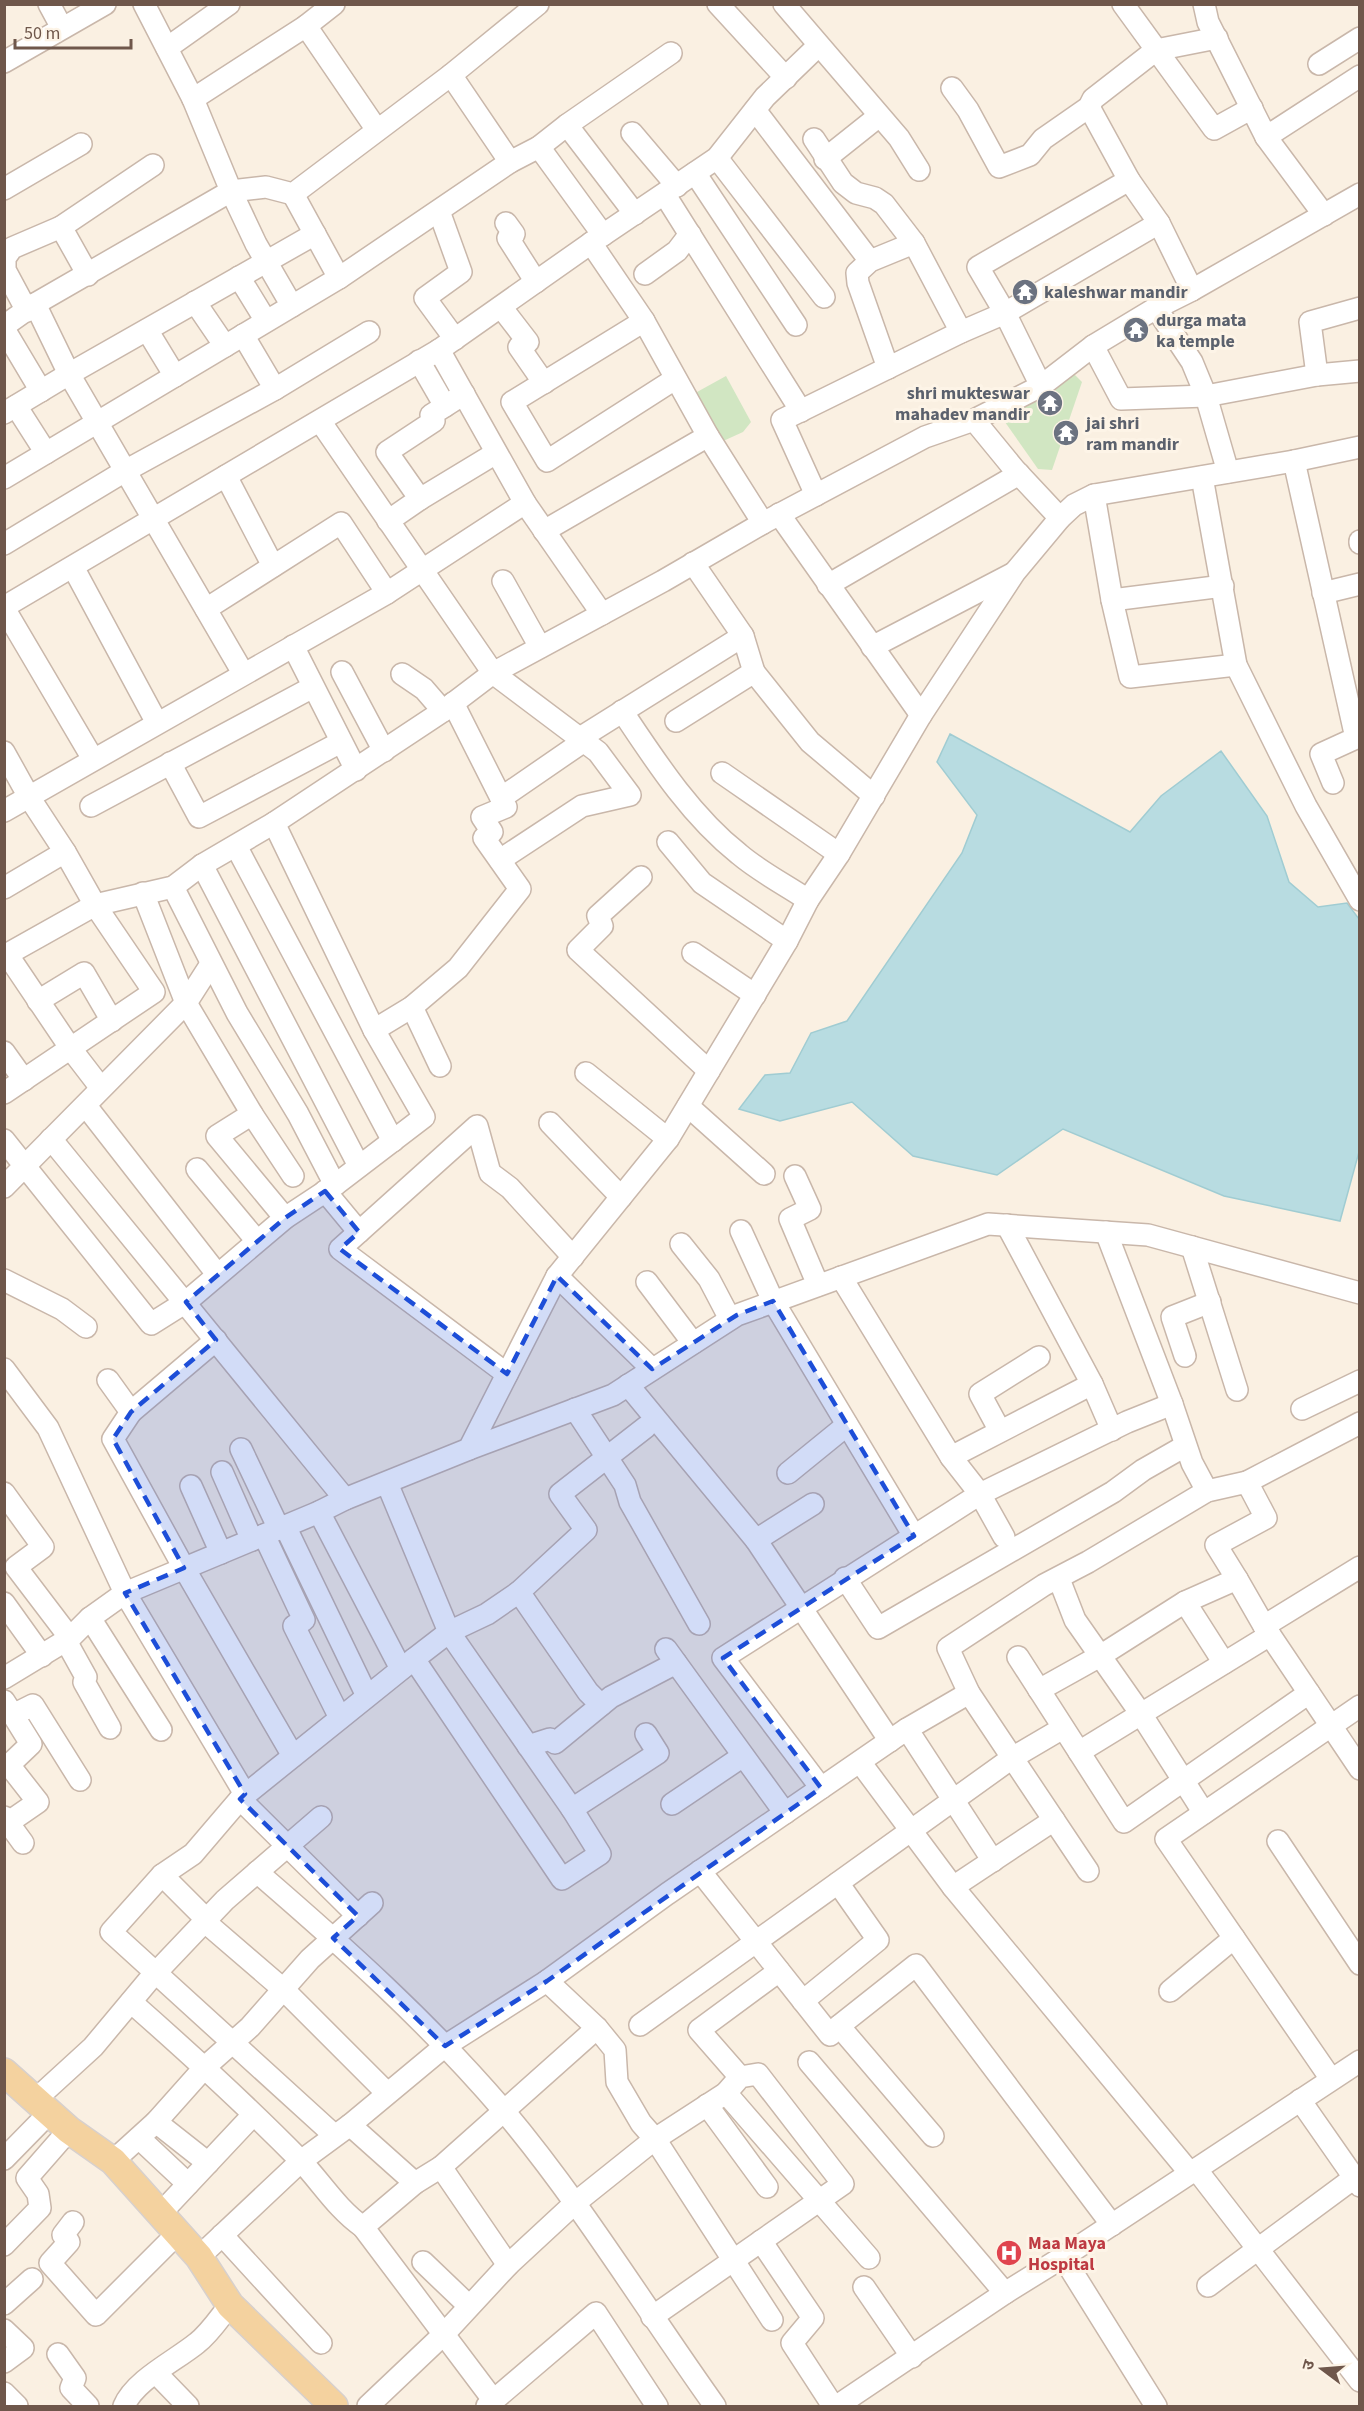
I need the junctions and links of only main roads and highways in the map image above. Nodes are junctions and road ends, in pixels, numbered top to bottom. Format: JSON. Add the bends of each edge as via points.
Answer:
{"nodes":[{"id":1,"x":4,"y":2072,"type":"edge"},
{"id":2,"x":334,"y":2406,"type":"edge"}],
"edges":[{"from":1,"to":2,"type":"main road","via":[[113,2161],[199,2257],[230,2305]]}]}
